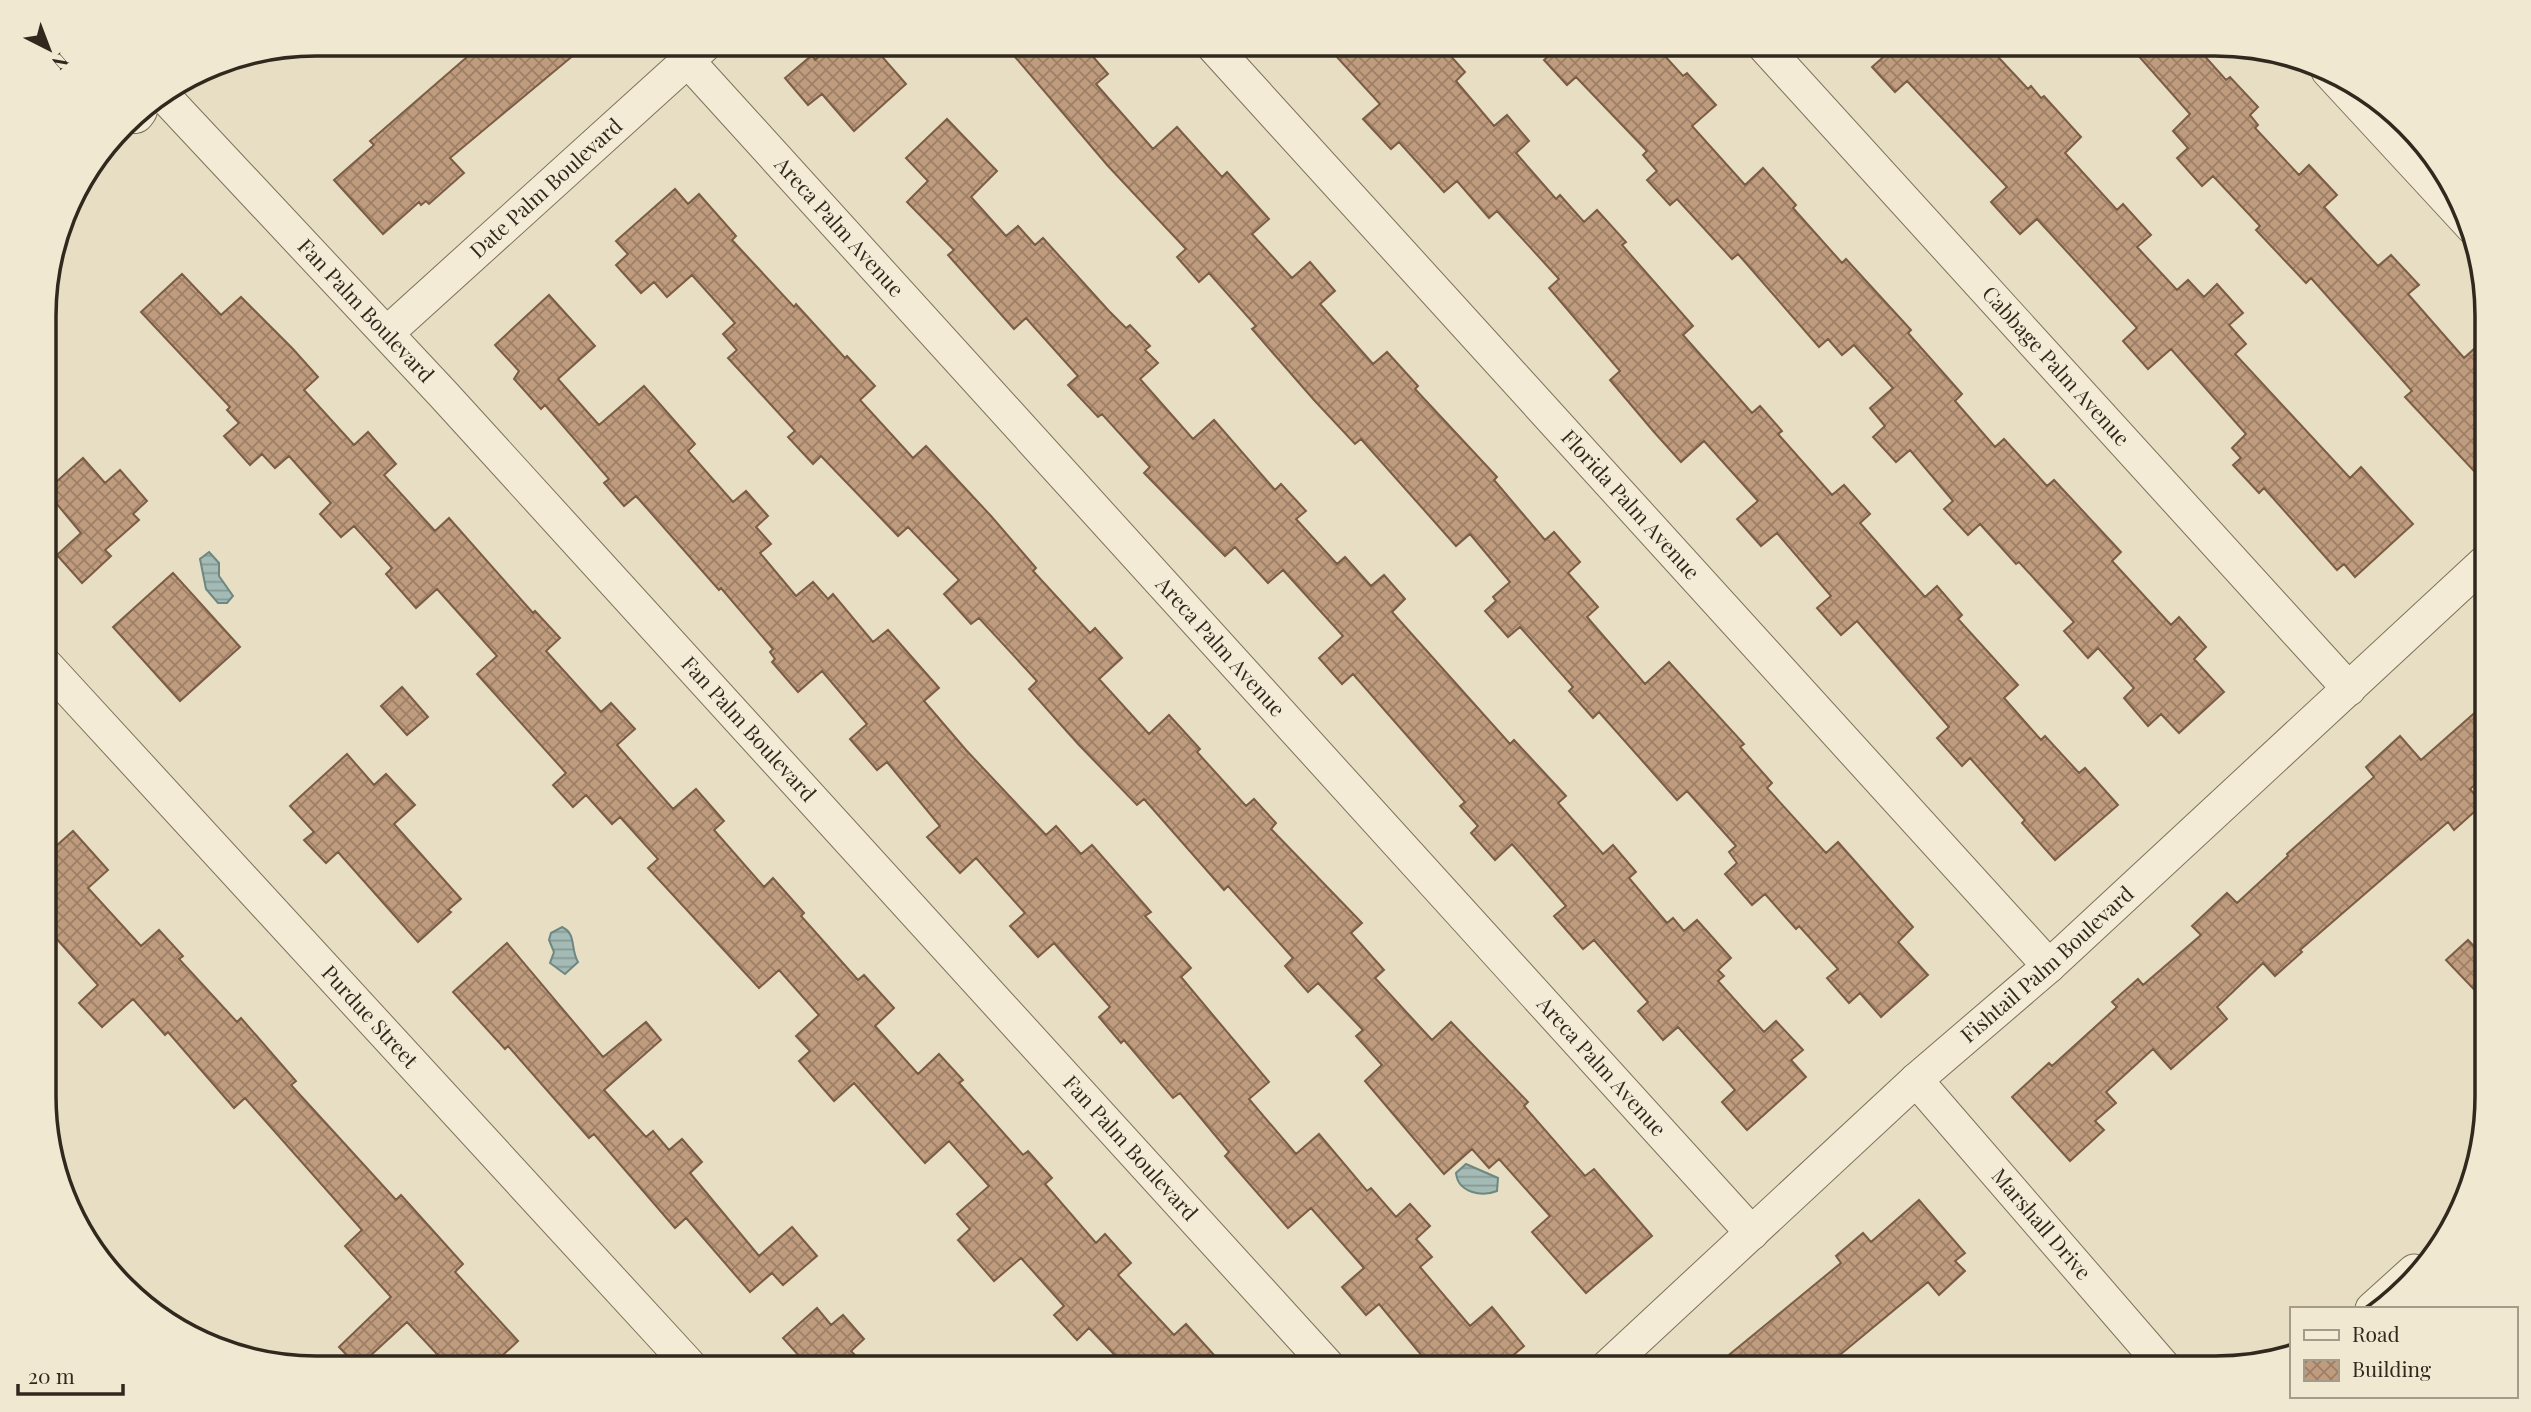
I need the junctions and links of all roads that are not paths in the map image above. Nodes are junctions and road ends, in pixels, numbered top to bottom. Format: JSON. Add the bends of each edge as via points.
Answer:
{"nodes":[{"id":1,"x":692,"y":56,"type":"edge"},
{"id":2,"x":700,"y":56,"type":"edge"},
{"id":3,"x":1222,"y":56,"type":"edge"},
{"id":4,"x":1773,"y":56,"type":"edge"},
{"id":5,"x":2349,"y":93,"type":"edge"},
{"id":6,"x":169,"y":102,"type":"edge"},
{"id":7,"x":2448,"y":201,"type":"edge"},
{"id":8,"x":387,"y":333,"type":"junction"},
{"id":9,"x":2475,"y":571,"type":"edge"},
{"id":10,"x":56,"y":677,"type":"edge"},
{"id":11,"x":2349,"y":689,"type":"junction"},
{"id":12,"x":2049,"y":966,"type":"junction"},
{"id":13,"x":1916,"y":1080,"type":"junction"},
{"id":14,"x":1752,"y":1233,"type":"junction"},
{"id":15,"x":681,"y":1356,"type":"edge"},
{"id":16,"x":1319,"y":1356,"type":"edge"},
{"id":17,"x":1619,"y":1356,"type":"edge"},
{"id":18,"x":2155,"y":1356,"type":"edge"}],
"edges":[{"from":1,"to":8,"type":"street","name":"Date Palm Boulevard"},
{"from":2,"to":14,"type":"street","name":"Areca Palm Avenue"},
{"from":3,"to":12,"type":"street","name":"Florida Palm Avenue"},
{"from":4,"to":11,"type":"street","name":"Cabbage Palm Avenue"},
{"from":5,"to":7,"type":"street"},
{"from":6,"to":8,"type":"street","name":"Fan Palm Boulevard"},
{"from":8,"to":16,"type":"street","name":"Fan Palm Boulevard"},
{"from":9,"to":11,"type":"street","name":"Fishtail Palm Boulevard"},
{"from":10,"to":15,"type":"street","name":"Purdue Street"},
{"from":11,"to":12,"type":"street","name":"Fishtail Palm Boulevard"},
{"from":12,"to":13,"type":"street","name":"Fishtail Palm Boulevard"},
{"from":13,"to":14,"type":"street","name":"Fishtail Palm Boulevard"},
{"from":13,"to":18,"type":"street","name":"Marshall Drive"},
{"from":14,"to":17,"type":"street","name":"Fishtail Palm Boulevard"}]}
